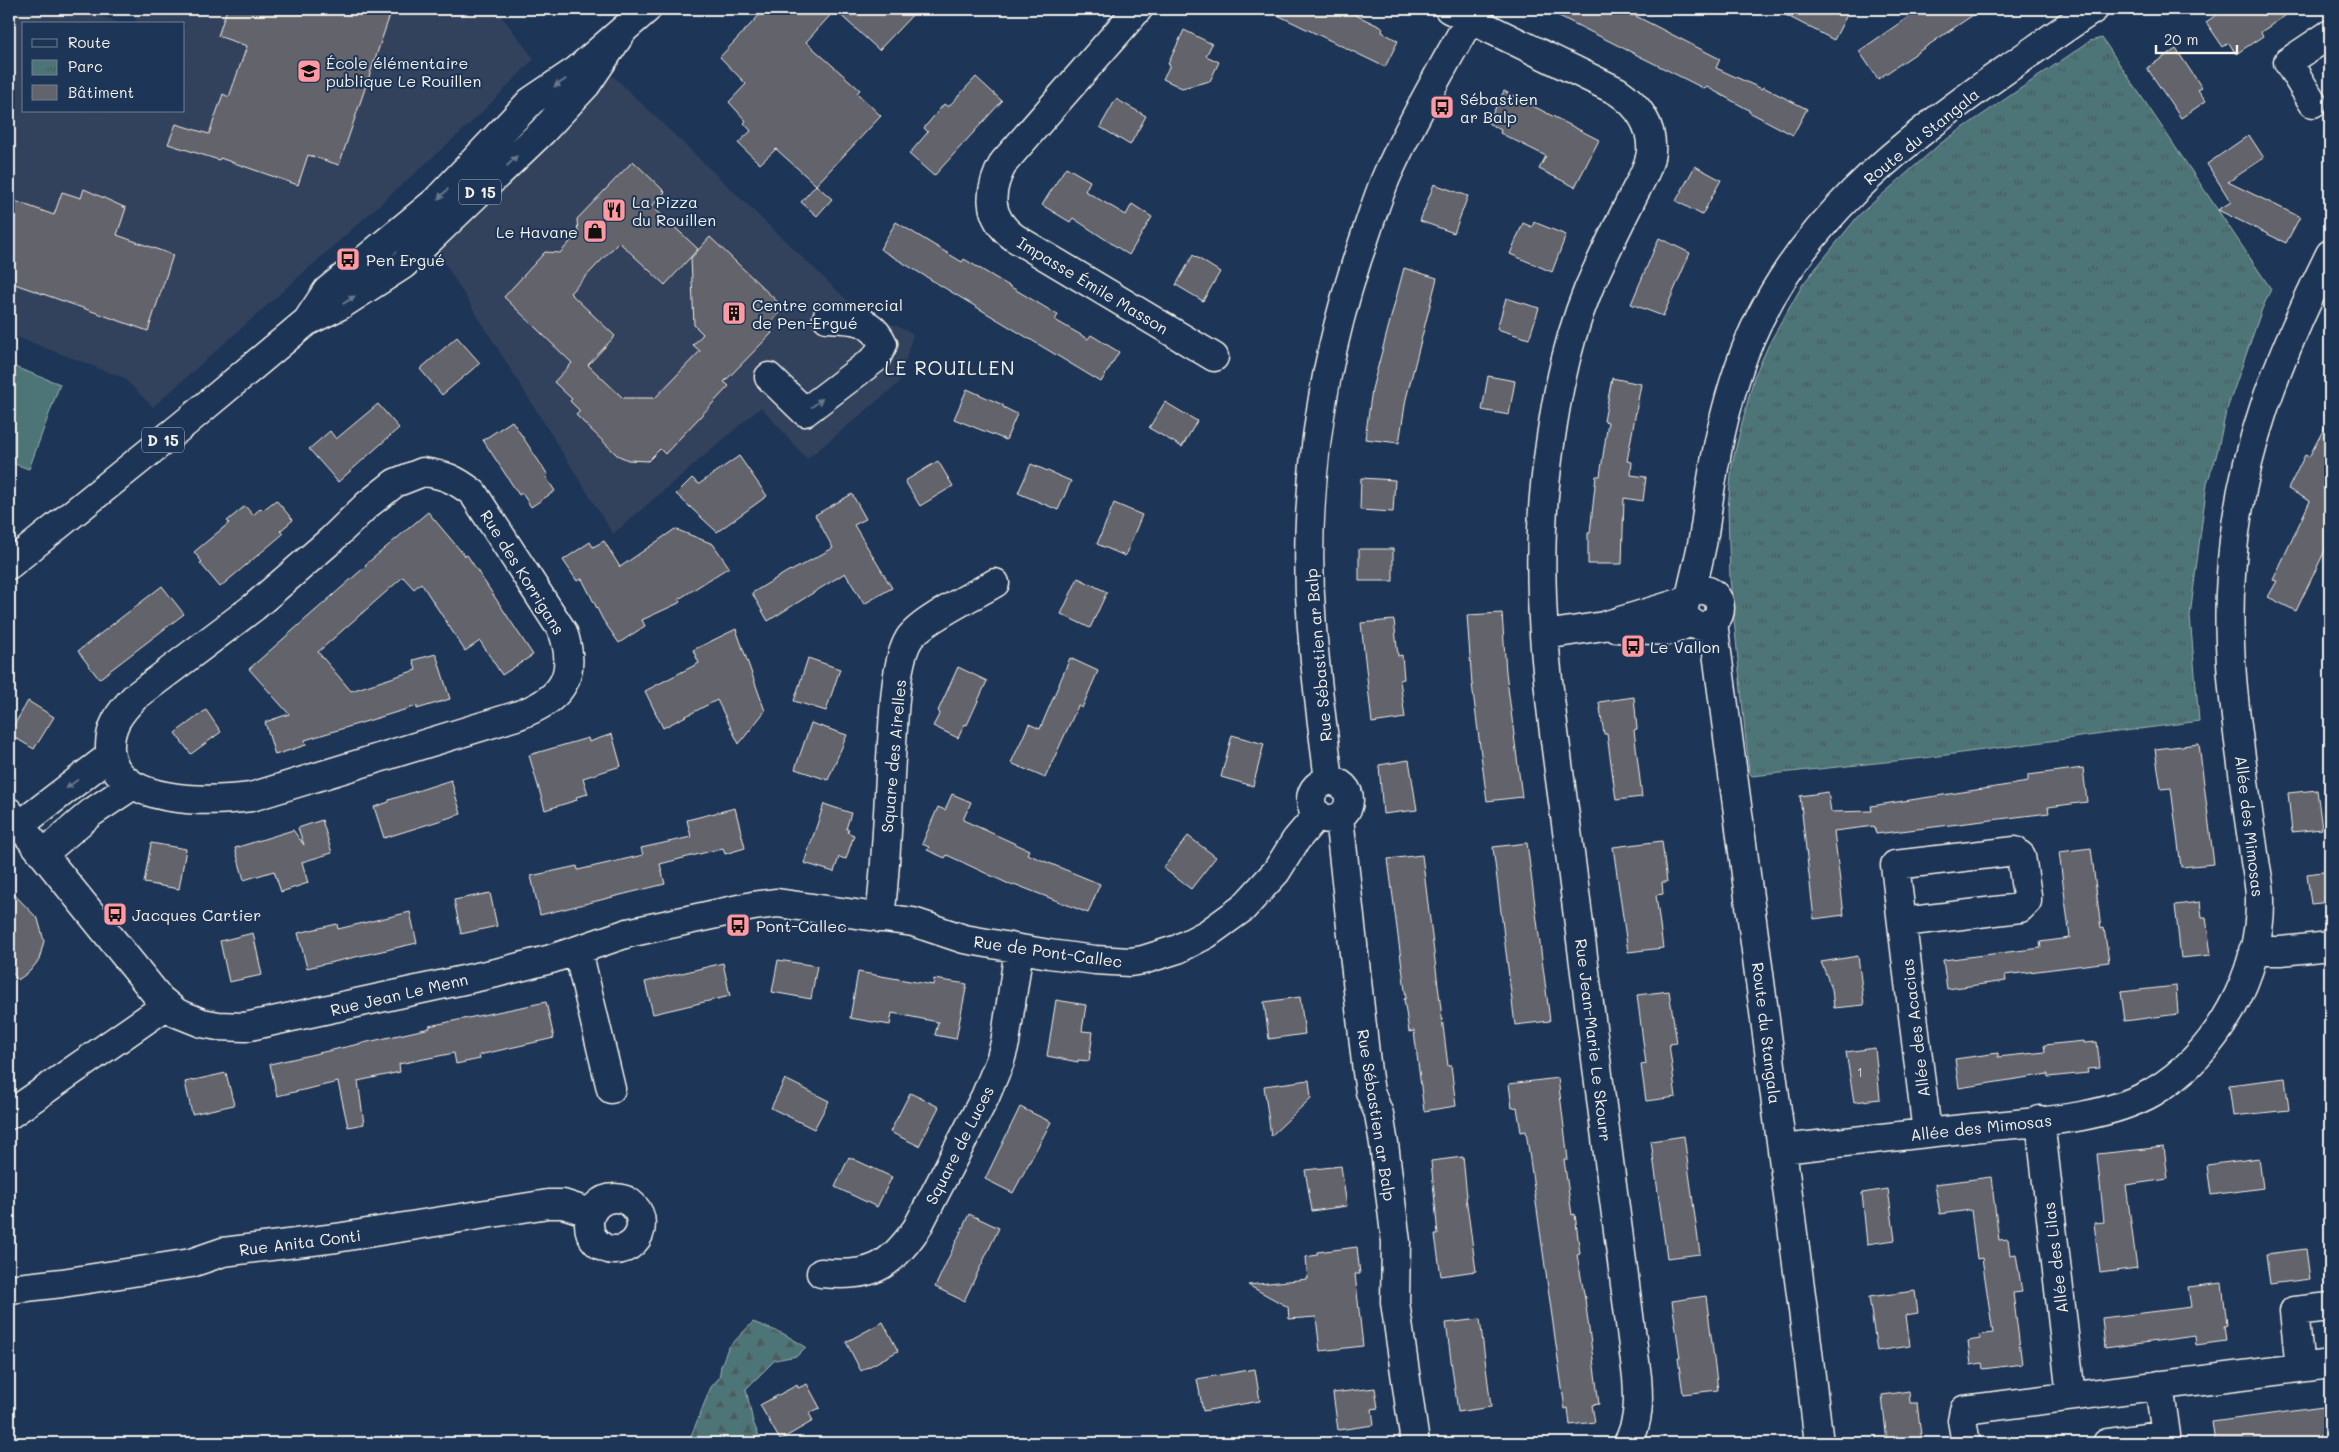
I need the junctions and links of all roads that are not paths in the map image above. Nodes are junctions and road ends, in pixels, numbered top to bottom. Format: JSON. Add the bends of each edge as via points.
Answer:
{"nodes":[{"id":1,"x":647,"y":9,"type":"edge"},
{"id":2,"x":1138,"y":9,"type":"edge"},
{"id":3,"x":2094,"y":9,"type":"edge"},
{"id":4,"x":1465,"y":12,"type":"edge"},
{"id":5,"x":2330,"y":34,"type":"edge"},
{"id":6,"x":2313,"y":103,"type":"dead end"},
{"id":7,"x":2330,"y":254,"type":"edge"},
{"id":8,"x":827,"y":318,"type":"dead end"},
{"id":9,"x":1214,"y":357,"type":"dead end"},
{"id":10,"x":769,"y":377,"type":"dead end"},
{"id":11,"x":12,"y":561,"type":"edge"},
{"id":12,"x":995,"y":583,"type":"dead end"},
{"id":13,"x":1698,"y":609,"type":"junction"},
{"id":14,"x":1546,"y":635,"type":"junction"},
{"id":15,"x":111,"y":755,"type":"junction"},
{"id":16,"x":1329,"y":781,"type":"joint"},
{"id":17,"x":133,"y":785,"type":"junction"},
{"id":18,"x":1328,"y":816,"type":"junction"},
{"id":19,"x":14,"y":819,"type":"edge"},
{"id":20,"x":43,"y":854,"type":"junction"},
{"id":21,"x":753,"y":906,"type":"joint"},
{"id":22,"x":880,"y":918,"type":"junction"},
{"id":23,"x":1903,"y":922,"type":"junction"},
{"id":24,"x":2330,"y":946,"type":"edge"},
{"id":25,"x":1019,"y":949,"type":"junction"},
{"id":26,"x":578,"y":951,"type":"junction"},
{"id":27,"x":2253,"y":951,"type":"junction"},
{"id":28,"x":167,"y":1005,"type":"junction"},
{"id":29,"x":611,"y":1089,"type":"dead end"},
{"id":30,"x":9,"y":1115,"type":"edge"},
{"id":31,"x":2040,"y":1120,"type":"junction"},
{"id":32,"x":1927,"y":1133,"type":"junction"},
{"id":33,"x":1782,"y":1149,"type":"junction"},
{"id":34,"x":592,"y":1213,"type":"dead end"},
{"id":35,"x":821,"y":1273,"type":"dead end"},
{"id":36,"x":9,"y":1289,"type":"edge"},
{"id":37,"x":2330,"y":1307,"type":"edge"},
{"id":38,"x":2330,"y":1364,"type":"edge"},
{"id":39,"x":2300,"y":1368,"type":"junction"},
{"id":40,"x":2159,"y":1385,"type":"junction"},
{"id":41,"x":2071,"y":1396,"type":"junction"},
{"id":42,"x":1415,"y":1443,"type":"edge"},
{"id":43,"x":1628,"y":1443,"type":"edge"},
{"id":44,"x":1819,"y":1443,"type":"edge"},
{"id":45,"x":1966,"y":1443,"type":"edge"},
{"id":46,"x":2107,"y":1443,"type":"edge"}],
"edges":[{"from":1,"to":11,"type":"street","number":"D 15","via":[[624,29],[586,85],[536,138],[403,265],[341,305],[306,322]]},
{"from":2,"to":9,"type":"street","name":"Impasse Émile Masson","via":[[1004,162],[993,185],[993,206],[1002,226],[1015,238]]},
{"from":3,"to":13,"type":"street","name":"Route du Stangala","via":[[1896,151],[1836,209],[1791,265],[1761,317],[1734,382],[1714,466],[1701,549]]},
{"from":4,"to":14,"type":"street","name":"Rue Jean-Marie Le Skourr","via":[[1624,96],[1642,113],[1651,141],[1649,164],[1586,294],[1562,379],[1548,463],[1541,541],[1541,590]]},
{"from":4,"to":16,"type":"street","name":"Rue Sébastien ar Balp","via":[[1388,174],[1347,294],[1329,362],[1314,475],[1310,562],[1312,627]]},
{"from":5,"to":6,"type":"street","via":[[2288,62]]},
{"from":7,"to":27,"type":"street","name":"Allée des Mimosas","via":[[2268,391],[2242,486],[2235,528],[2230,575],[2235,708],[2260,896]]},
{"from":10,"to":8,"type":"street","one_way":true,"via":[[805,412],[876,358],[883,344],[878,332],[854,319]]},
{"from":12,"to":22,"type":"street","name":"Square des Airelles","via":[[926,623],[915,632],[905,649],[894,719]]},
{"from":13,"to":14,"type":"street"},
{"from":13,"to":33,"type":"street","name":"Route du Stangala","via":[[1723,706]]},
{"from":14,"to":43,"type":"street","name":"Rue Jean-Marie Le Skourr","via":[[1553,715],[1640,1405],[1637,1424]]},
{"from":15,"to":17,"type":"street","name":"Rue des Korrigans","via":[[114,767]]},
{"from":15,"to":17,"type":"street","name":"Rue des Korrigans","via":[[109,737],[113,725],[135,697],[254,607],[395,483],[423,472],[444,475],[473,493],[551,612],[569,649],[562,686],[538,709],[281,790],[215,801],[156,794]]},
{"from":15,"to":19,"type":"street","one_way":true},
{"from":16,"to":18,"type":"street","name":"Rue de Pont-Callec","via":[[1341,785],[1348,795],[1348,807]]},
{"from":17,"to":20,"type":"street","via":[[91,813]]},
{"from":18,"to":25,"type":"street","name":"Rue de Pont-Callec","via":[[1296,840],[1276,872],[1243,908],[1220,926],[1178,948],[1130,962]]},
{"from":18,"to":42,"type":"street","name":"Rue Sébastien ar Balp","via":[[1370,1092],[1379,1114],[1384,1144],[1396,1242],[1395,1302]]},
{"from":19,"to":20,"type":"street","name":"Rue Jean Le Menn"},
{"from":20,"to":28,"type":"street","name":"Rue Jean Le Menn","via":[[151,990]]},
{"from":21,"to":22,"type":"street","name":"Rue de Pont-Callec","via":[[777,903]]},
{"from":21,"to":26,"type":"street","name":"Rue Jean Le Menn","via":[[628,933]]},
{"from":22,"to":25,"type":"street","name":"Rue de Pont-Callec","via":[[913,922],[964,939]]},
{"from":23,"to":23,"type":"street","name":"Allée des Acacias","via":[[1895,865],[2015,851],[2021,856],[2027,901],[2020,908]]},
{"from":23,"to":32,"type":"street","name":"Allée des Acacias"},
{"from":24,"to":27,"type":"street"},
{"from":25,"to":35,"type":"street","name":"Square de Luces","via":[[1000,1061],[985,1097],[917,1228],[903,1248],[886,1263],[870,1271],[854,1275]]},
{"from":26,"to":28,"type":"street","name":"Rue Jean Le Menn","via":[[527,966],[245,1027],[218,1026],[187,1018]]},
{"from":26,"to":29,"type":"street"},
{"from":27,"to":31,"type":"street","name":"Allée des Mimosas","via":[[2246,976],[2222,1023],[2198,1054],[2177,1074],[2152,1092],[2126,1104],[2093,1113]]},
{"from":28,"to":30,"type":"street"},
{"from":31,"to":32,"type":"street","name":"Allée des Mimosas"},
{"from":31,"to":41,"type":"street","name":"Allée des Lilas"},
{"from":32,"to":33,"type":"street","name":"Allée des Mimosas"},
{"from":33,"to":44,"type":"street","name":"Route du Stangala"},
{"from":34,"to":36,"type":"street","name":"Rue Anita Conti","via":[[563,1204],[548,1204],[336,1238],[223,1252],[191,1263]]},
{"from":37,"to":39,"type":"street","via":[[2294,1311]]},
{"from":38,"to":39,"type":"street"},
{"from":39,"to":40,"type":"street"},
{"from":40,"to":41,"type":"street"},
{"from":40,"to":46,"type":"street","via":[[2166,1435]]},
{"from":41,"to":45,"type":"street","via":[[1964,1410],[1962,1420]]}]}
